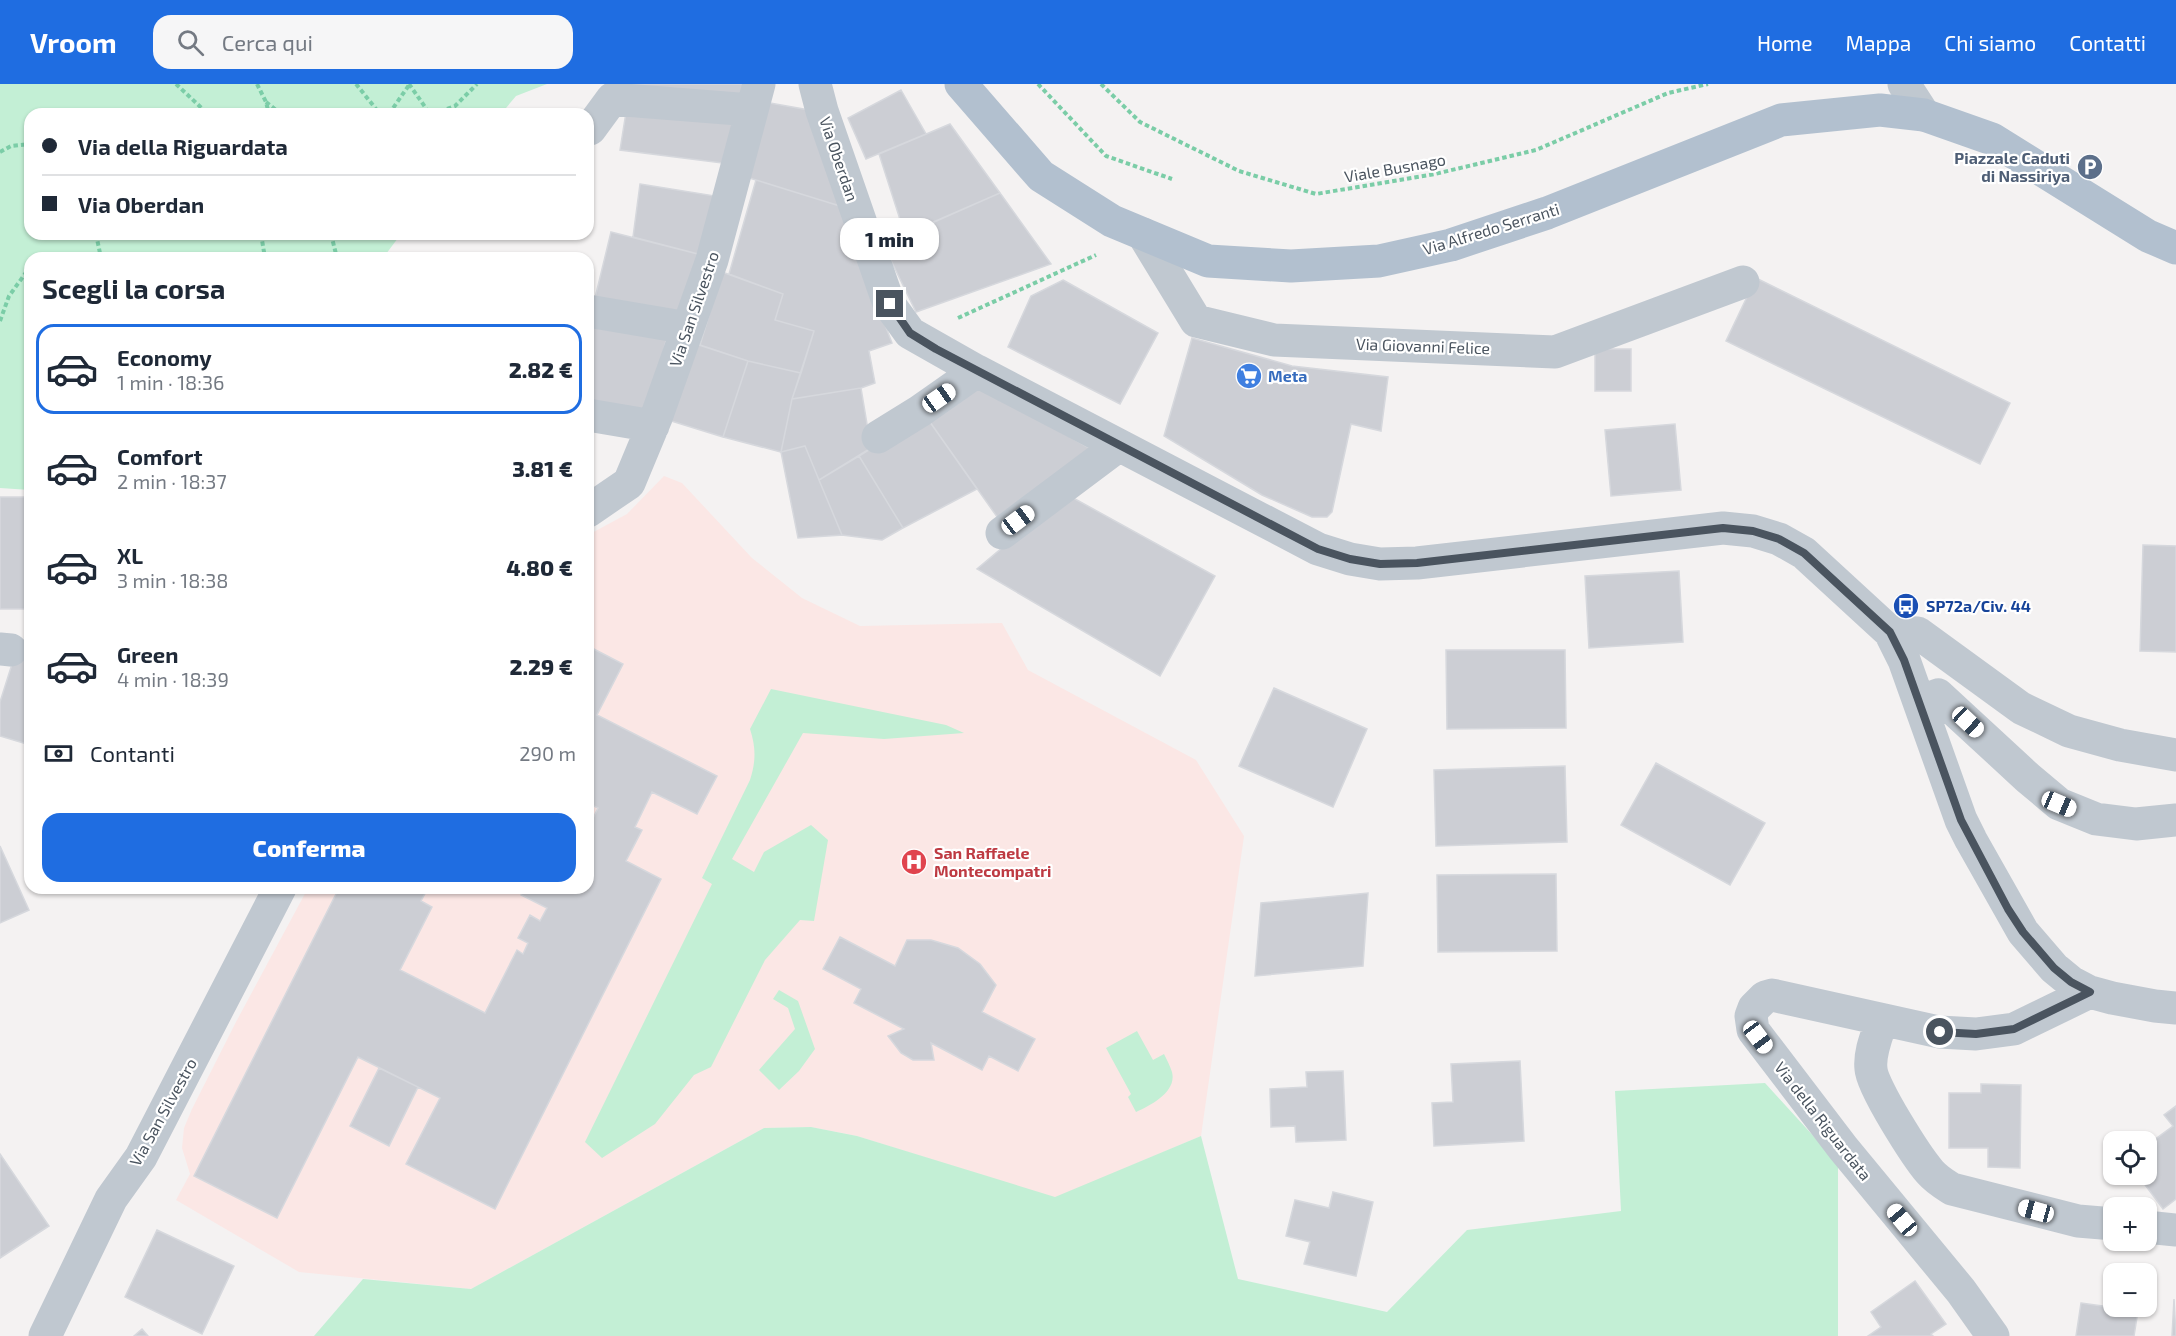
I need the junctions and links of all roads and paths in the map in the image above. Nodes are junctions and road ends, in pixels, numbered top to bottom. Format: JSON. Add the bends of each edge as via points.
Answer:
{"nodes":[{"id":1,"x":176,"y":84,"type":"edge"},
{"id":2,"x":257,"y":84,"type":"edge"},
{"id":3,"x":356,"y":84,"type":"edge"},
{"id":4,"x":477,"y":84,"type":"edge"},
{"id":5,"x":815,"y":84,"type":"edge"},
{"id":6,"x":961,"y":84,"type":"edge"},
{"id":7,"x":1038,"y":84,"type":"edge"},
{"id":8,"x":1101,"y":84,"type":"edge"},
{"id":9,"x":1708,"y":84,"type":"edge"},
{"id":10,"x":1904,"y":84,"type":"edge"},
{"id":11,"x":409,"y":85,"type":"edge"},
{"id":12,"x":755,"y":97,"type":"edge"},
{"id":13,"x":266,"y":102,"type":"junction"},
{"id":14,"x":202,"y":108,"type":"edge"},
{"id":15,"x":268,"y":108,"type":"edge"},
{"id":16,"x":274,"y":108,"type":"edge"},
{"id":17,"x":375,"y":108,"type":"edge"},
{"id":18,"x":393,"y":108,"type":"edge"},
{"id":19,"x":426,"y":108,"type":"edge"},
{"id":20,"x":449,"y":108,"type":"edge"},
{"id":21,"x":1924,"y":115,"type":"junction"},
{"id":22,"x":594,"y":124,"type":"edge"},
{"id":23,"x":24,"y":145,"type":"edge"},
{"id":24,"x":0,"y":152,"type":"edge"},
{"id":25,"x":1172,"y":179,"type":"dead end"},
{"id":26,"x":1143,"y":234,"type":"junction"},
{"id":27,"x":2176,"y":248,"type":"edge"},
{"id":28,"x":1061,"y":270,"type":"dead end"},
{"id":29,"x":24,"y":275,"type":"edge"},
{"id":30,"x":1743,"y":282,"type":"dead end"},
{"id":31,"x":594,"y":311,"type":"edge"},
{"id":32,"x":0,"y":321,"type":"edge"},
{"id":33,"x":951,"y":322,"type":"dead end"},
{"id":34,"x":688,"y":327,"type":"junction"},
{"id":35,"x":977,"y":371,"type":"junction"},
{"id":36,"x":594,"y":416,"type":"edge"},
{"id":37,"x":653,"y":426,"type":"junction"},
{"id":38,"x":878,"y":437,"type":"dead end"},
{"id":39,"x":1118,"y":446,"type":"junction"},
{"id":40,"x":594,"y":507,"type":"edge"},
{"id":41,"x":1002,"y":533,"type":"dead end"},
{"id":42,"x":1890,"y":632,"type":"junction"},
{"id":43,"x":1919,"y":702,"type":"junction"},
{"id":44,"x":2176,"y":755,"type":"edge"},
{"id":45,"x":2176,"y":820,"type":"edge"},
{"id":46,"x":277,"y":894,"type":"edge"},
{"id":47,"x":2090,"y":992,"type":"junction"},
{"id":48,"x":2176,"y":1008,"type":"edge"},
{"id":49,"x":1882,"y":1020,"type":"junction"},
{"id":50,"x":2103,"y":1223,"type":"edge"},
{"id":51,"x":2157,"y":1228,"type":"edge"},
{"id":52,"x":2176,"y":1230,"type":"edge"},
{"id":53,"x":45,"y":1336,"type":"edge"},
{"id":54,"x":1993,"y":1336,"type":"edge"}],
"edges":[{"from":1,"to":14,"type":"path"},
{"from":2,"to":13,"type":"path"},
{"from":3,"to":17,"type":"path"},
{"from":4,"to":20,"type":"path"},
{"from":5,"to":35,"type":"street","name":"Via Oberdan","via":[[890,304],[910,333]]},
{"from":6,"to":26,"type":"main road","name":"Via Alfredo Serranti","via":[[1041,176],[1112,221]]},
{"from":7,"to":25,"type":"path","via":[[1106,156]]},
{"from":8,"to":9,"type":"path","name":"Viale Busnago","via":[[1140,122],[1239,171],[1316,194],[1435,174],[1536,150],[1668,93]]},
{"from":10,"to":21,"type":"street"},
{"from":11,"to":18,"type":"path"},
{"from":11,"to":19,"type":"path"},
{"from":12,"to":22,"type":"street","via":[[612,99]]},
{"from":12,"to":34,"type":"street","name":"Via San Silvestro","via":[[712,260]]},
{"from":13,"to":15,"type":"path"},
{"from":13,"to":16,"type":"path"},
{"from":21,"to":26,"type":"main road","name":"Via Alfredo Serranti","via":[[1880,110],[1781,120],[1547,213],[1451,245],[1379,261],[1291,266],[1209,261]]},
{"from":21,"to":27,"type":"main road","name":"Via Alfredo Serranti","via":[[1992,139],[2148,236]]},
{"from":23,"to":24,"type":"path"},
{"from":26,"to":30,"type":"street","name":"Via Giovanni Felice","via":[[1196,321],[1274,340],[1555,352]]},
{"from":28,"to":33,"type":"path"},
{"from":29,"to":32,"type":"path","via":[[9,296]]},
{"from":31,"to":34,"type":"street"},
{"from":34,"to":37,"type":"street","name":"Via San Silvestro"},
{"from":35,"to":38,"type":"street"},
{"from":35,"to":39,"type":"street","name":"Via Oberdan"},
{"from":36,"to":37,"type":"street"},
{"from":37,"to":40,"type":"street","name":"Via San Silvestro","via":[[629,483]]},
{"from":39,"to":41,"type":"street"},
{"from":39,"to":42,"type":"street","name":"Via Oberdan","via":[[1318,549],[1380,564],[1723,528],[1753,531],[1804,553]]},
{"from":42,"to":43,"type":"street","name":"Via Oberdan"},
{"from":42,"to":44,"type":"street","via":[[1918,633],[2021,708],[2069,731]]},
{"from":43,"to":45,"type":"street","via":[[1938,695],[2059,804],[2096,819],[2136,824]]},
{"from":43,"to":47,"type":"street","name":"Via Oberdan","via":[[1961,820],[2008,909],[2054,968]]},
{"from":46,"to":53,"type":"street","name":"Via San Silvestro","via":[[141,1157],[111,1199]]},
{"from":47,"to":48,"type":"street","name":"Via Oberdan"},
{"from":47,"to":49,"type":"street","name":"Via della Riguardata","via":[[2014,1029],[1995,1032],[1940,1032]]},
{"from":49,"to":50,"type":"street","via":[[1871,1055],[1872,1077],[1929,1171],[1940,1182],[1952,1189],[2078,1221]]},
{"from":49,"to":54,"type":"street","name":"Via della Riguardata","via":[[1772,995],[1758,1002],[1751,1016],[1758,1037]]},
{"from":51,"to":52,"type":"street"}]}
